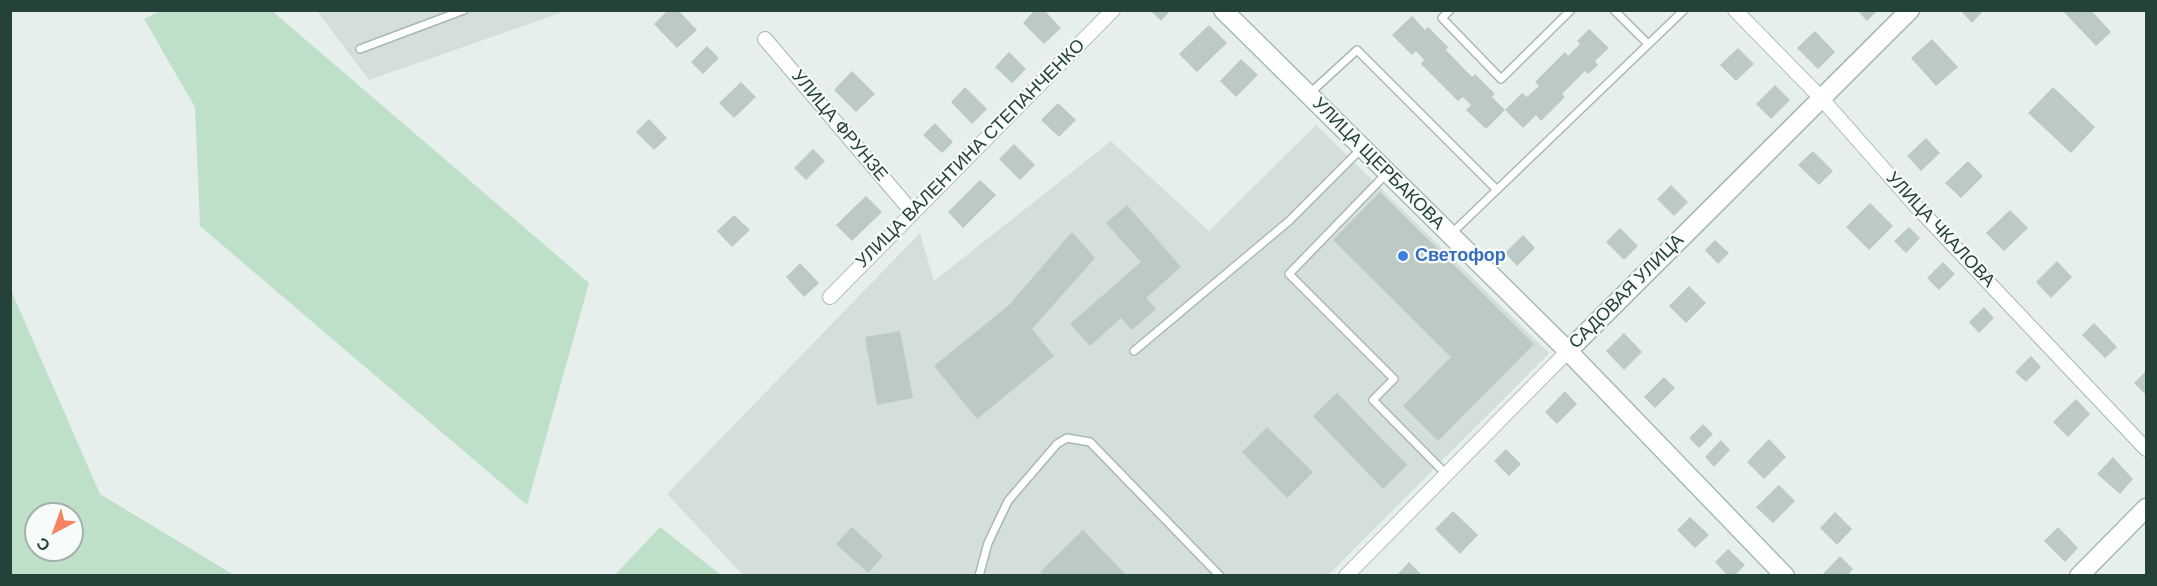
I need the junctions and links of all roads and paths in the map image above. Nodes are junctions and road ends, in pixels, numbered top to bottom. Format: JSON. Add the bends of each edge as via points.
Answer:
{"nodes":[{"id":1,"x":464,"y":10,"type":"edge"},
{"id":2,"x":1113,"y":10,"type":"edge"},
{"id":3,"x":1223,"y":10,"type":"edge"},
{"id":4,"x":1450,"y":10,"type":"edge"},
{"id":5,"x":1571,"y":10,"type":"edge"},
{"id":6,"x":1614,"y":10,"type":"edge"},
{"id":7,"x":1684,"y":10,"type":"edge"},
{"id":8,"x":1735,"y":10,"type":"edge"},
{"id":9,"x":1910,"y":10,"type":"edge"},
{"id":10,"x":765,"y":39,"type":"dead end"},
{"id":11,"x":1647,"y":44,"type":"junction"},
{"id":12,"x":360,"y":49,"type":"dead end"},
{"id":13,"x":1308,"y":95,"type":"junction"},
{"id":14,"x":1821,"y":98,"type":"junction"},
{"id":15,"x":1362,"y":148,"type":"junction"},
{"id":16,"x":1387,"y":173,"type":"junction"},
{"id":17,"x":1496,"y":189,"type":"junction"},
{"id":18,"x":913,"y":213,"type":"junction"},
{"id":19,"x":1450,"y":234,"type":"junction"},
{"id":20,"x":830,"y":297,"type":"dead end"},
{"id":21,"x":1134,"y":351,"type":"dead end"},
{"id":22,"x":1568,"y":351,"type":"junction"},
{"id":23,"x":2146,"y":449,"type":"edge"},
{"id":24,"x":1447,"y":475,"type":"junction"},
{"id":25,"x":2146,"y":508,"type":"edge"},
{"id":26,"x":979,"y":576,"type":"edge"},
{"id":27,"x":1220,"y":576,"type":"edge"},
{"id":28,"x":1346,"y":576,"type":"edge"},
{"id":29,"x":1785,"y":576,"type":"edge"},
{"id":30,"x":2079,"y":576,"type":"edge"}],
"edges":[{"from":1,"to":12,"type":"lane"},
{"from":2,"to":18,"type":"street","name":"УЛИЦА ВАЛЕНТИНА СТЕПАНЧЕНКО"},
{"from":3,"to":13,"type":"street","name":"УЛИЦА ЩЕРБАКОВА"},
{"from":4,"to":5,"type":"lane","via":[[1442,18],[1501,79]]},
{"from":6,"to":11,"type":"lane"},
{"from":7,"to":11,"type":"lane"},
{"from":8,"to":14,"type":"street","name":"УЛИЦА ЧКАЛОВА"},
{"from":9,"to":14,"type":"street","name":"САДОВАЯ УЛИЦА"},
{"from":10,"to":18,"type":"street","name":"УЛИЦА ФРУНЗЕ"},
{"from":11,"to":17,"type":"lane"},
{"from":13,"to":15,"type":"street","name":"УЛИЦА ЩЕРБАКОВА"},
{"from":13,"to":17,"type":"lane","via":[[1357,50]]},
{"from":14,"to":22,"type":"street","name":"САДОВАЯ УЛИЦА"},
{"from":14,"to":23,"type":"street","name":"УЛИЦА ЧКАЛОВА","via":[[1917,207]]},
{"from":15,"to":16,"type":"street","name":"УЛИЦА ЩЕРБАКОВА"},
{"from":15,"to":21,"type":"lane","via":[[1289,221]]},
{"from":16,"to":19,"type":"street","name":"УЛИЦА ЩЕРБАКОВА"},
{"from":16,"to":24,"type":"lane","via":[[1289,274],[1394,379],[1372,400]]},
{"from":17,"to":19,"type":"lane"},
{"from":18,"to":20,"type":"street","name":"УЛИЦА ВАЛЕНТИНА СТЕПАНЧЕНКО"},
{"from":19,"to":22,"type":"street","name":"УЛИЦА ЩЕРБАКОВА"},
{"from":22,"to":24,"type":"street","name":"САДОВАЯ УЛИЦА"},
{"from":22,"to":29,"type":"street","name":"УЛИЦА ЩЕРБАКОВА"},
{"from":24,"to":28,"type":"street","name":"САДОВАЯ УЛИЦА"},
{"from":25,"to":30,"type":"street"},
{"from":26,"to":27,"type":"lane","via":[[988,543],[1008,501],[1057,444],[1067,438],[1090,442]]}]}
